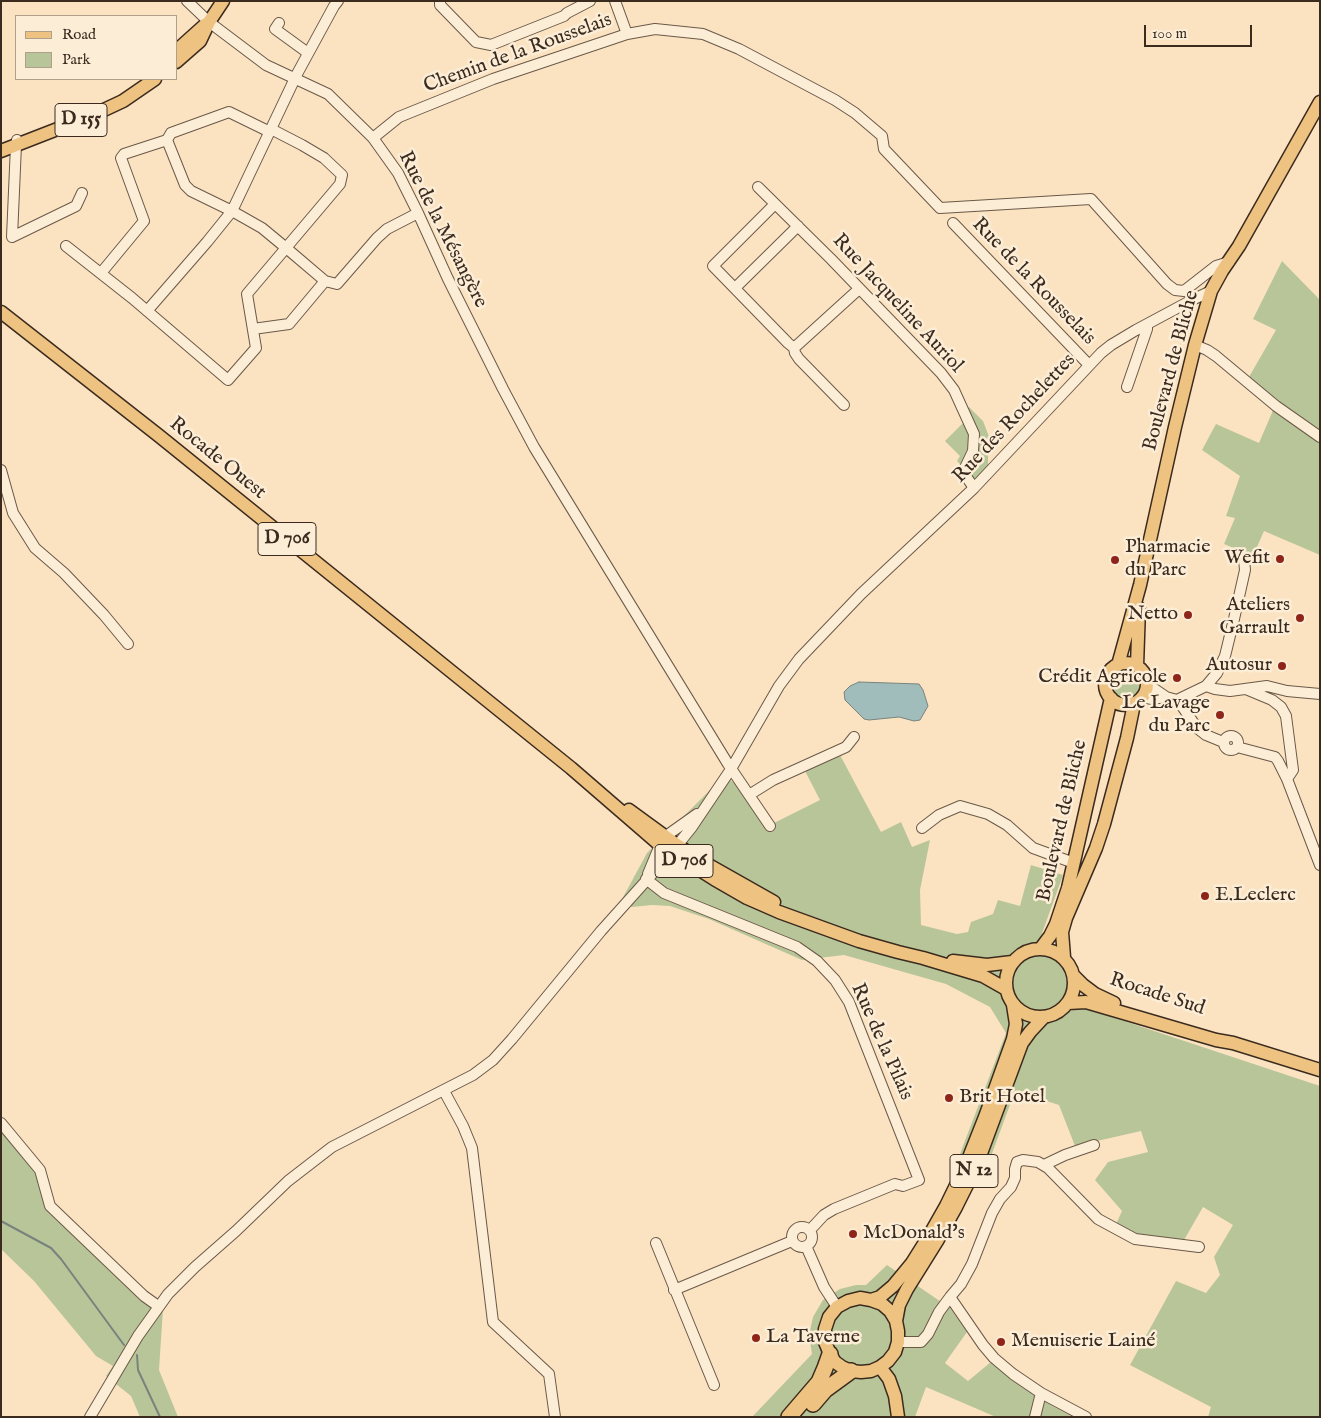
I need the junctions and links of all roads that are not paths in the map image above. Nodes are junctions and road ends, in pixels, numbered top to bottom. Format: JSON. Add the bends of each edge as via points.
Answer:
{"nodes":[{"id":1,"x":187,"y":1,"type":"edge"},
{"id":2,"x":223,"y":1,"type":"edge"},
{"id":3,"x":230,"y":1,"type":"edge"},
{"id":4,"x":338,"y":1,"type":"edge"},
{"id":5,"x":440,"y":1,"type":"edge"},
{"id":6,"x":590,"y":1,"type":"edge"},
{"id":7,"x":616,"y":1,"type":"edge"},
{"id":8,"x":209,"y":22,"type":"junction"},
{"id":9,"x":279,"y":23,"type":"dead end"},
{"id":10,"x":627,"y":34,"type":"junction"},
{"id":11,"x":178,"y":49,"type":"edge"},
{"id":12,"x":308,"y":53,"type":"junction"},
{"id":13,"x":178,"y":60,"type":"edge"},
{"id":14,"x":295,"y":78,"type":"junction"},
{"id":15,"x":143,"y":80,"type":"edge"},
{"id":16,"x":154,"y":80,"type":"edge"},
{"id":17,"x":1320,"y":102,"type":"edge"},
{"id":18,"x":270,"y":131,"type":"junction"},
{"id":19,"x":373,"y":138,"type":"junction"},
{"id":20,"x":167,"y":140,"type":"junction"},
{"id":21,"x":17,"y":142,"type":"junction"},
{"id":22,"x":1,"y":146,"type":"edge"},
{"id":23,"x":1,"y":152,"type":"edge"},
{"id":24,"x":758,"y":187,"type":"dead end"},
{"id":25,"x":82,"y":193,"type":"dead end"},
{"id":26,"x":775,"y":204,"type":"junction"},
{"id":27,"x":232,"y":211,"type":"junction"},
{"id":28,"x":418,"y":213,"type":"junction"},
{"id":29,"x":953,"y":223,"type":"dead end"},
{"id":30,"x":798,"y":226,"type":"junction"},
{"id":31,"x":66,"y":246,"type":"dead end"},
{"id":32,"x":286,"y":246,"type":"junction"},
{"id":33,"x":1229,"y":262,"type":"junction"},
{"id":34,"x":101,"y":273,"type":"junction"},
{"id":35,"x":326,"y":282,"type":"junction"},
{"id":36,"x":735,"y":288,"type":"junction"},
{"id":37,"x":859,"y":288,"type":"junction"},
{"id":38,"x":1211,"y":291,"type":"junction"},
{"id":39,"x":147,"y":311,"type":"junction"},
{"id":40,"x":1,"y":312,"type":"edge"},
{"id":41,"x":1146,"y":325,"type":"junction"},
{"id":42,"x":253,"y":329,"type":"junction"},
{"id":43,"x":1195,"y":345,"type":"junction"},
{"id":44,"x":794,"y":348,"type":"junction"},
{"id":45,"x":1089,"y":365,"type":"junction"},
{"id":46,"x":1127,"y":386,"type":"dead end"},
{"id":47,"x":844,"y":405,"type":"dead end"},
{"id":48,"x":1320,"y":437,"type":"edge"},
{"id":49,"x":1,"y":470,"type":"edge"},
{"id":50,"x":974,"y":488,"type":"junction"},
{"id":51,"x":1244,"y":560,"type":"dead end"},
{"id":52,"x":1140,"y":585,"type":"junction"},
{"id":53,"x":128,"y":644,"type":"dead end"},
{"id":54,"x":1118,"y":665,"type":"junction"},
{"id":55,"x":1136,"y":666,"type":"junction"},
{"id":56,"x":1147,"y":684,"type":"junction"},
{"id":57,"x":1206,"y":686,"type":"junction"},
{"id":58,"x":1247,"y":690,"type":"junction"},
{"id":59,"x":1320,"y":694,"type":"edge"},
{"id":60,"x":1166,"y":697,"type":"junction"},
{"id":61,"x":1111,"y":698,"type":"junction"},
{"id":62,"x":1138,"y":700,"type":"junction"},
{"id":63,"x":1176,"y":700,"type":"junction"},
{"id":64,"x":854,"y":737,"type":"dead end"},
{"id":65,"x":731,"y":769,"type":"junction"},
{"id":66,"x":1288,"y":780,"type":"junction"},
{"id":67,"x":749,"y":795,"type":"junction"},
{"id":68,"x":770,"y":826,"type":"dead end"},
{"id":69,"x":922,"y":828,"type":"dead end"},
{"id":70,"x":667,"y":847,"type":"junction"},
{"id":71,"x":1074,"y":863,"type":"junction"},
{"id":72,"x":1320,"y":865,"type":"edge"},
{"id":73,"x":646,"y":879,"type":"junction"},
{"id":74,"x":1041,"y":948,"type":"junction"},
{"id":75,"x":1064,"y":957,"type":"junction"},
{"id":76,"x":923,"y":958,"type":"junction"},
{"id":77,"x":1012,"y":962,"type":"junction"},
{"id":78,"x":1074,"y":976,"type":"junction"},
{"id":79,"x":1006,"y":989,"type":"junction"},
{"id":80,"x":1068,"y":1004,"type":"junction"},
{"id":81,"x":1013,"y":1005,"type":"junction"},
{"id":82,"x":1044,"y":1017,"type":"junction"},
{"id":83,"x":1233,"y":1043,"type":"junction"},
{"id":84,"x":1320,"y":1070,"type":"edge"},
{"id":85,"x":444,"y":1091,"type":"junction"},
{"id":86,"x":1,"y":1123,"type":"edge"},
{"id":87,"x":1094,"y":1144,"type":"dead end"},
{"id":88,"x":1044,"y":1165,"type":"junction"},
{"id":89,"x":810,"y":1230,"type":"junction"},
{"id":90,"x":792,"y":1241,"type":"junction"},
{"id":91,"x":656,"y":1243,"type":"dead end"},
{"id":92,"x":806,"y":1246,"type":"junction"},
{"id":93,"x":1199,"y":1247,"type":"dead end"},
{"id":94,"x":674,"y":1290,"type":"junction"},
{"id":95,"x":950,"y":1297,"type":"junction"},
{"id":96,"x":872,"y":1300,"type":"junction"},
{"id":97,"x":158,"y":1306,"type":"junction"},
{"id":98,"x":838,"y":1307,"type":"junction"},
{"id":99,"x":896,"y":1321,"type":"junction"},
{"id":100,"x":898,"y":1342,"type":"junction"},
{"id":101,"x":830,"y":1354,"type":"junction"},
{"id":102,"x":880,"y":1367,"type":"junction"},
{"id":103,"x":851,"y":1371,"type":"junction"},
{"id":104,"x":714,"y":1386,"type":"dead end"},
{"id":105,"x":1041,"y":1393,"type":"junction"},
{"id":106,"x":90,"y":1417,"type":"edge"},
{"id":107,"x":554,"y":1417,"type":"edge"},
{"id":108,"x":789,"y":1417,"type":"edge"},
{"id":109,"x":803,"y":1417,"type":"edge"},
{"id":110,"x":898,"y":1417,"type":"edge"},
{"id":111,"x":1035,"y":1417,"type":"edge"},
{"id":112,"x":1086,"y":1417,"type":"edge"}],
"edges":[{"from":1,"to":8,"type":"street","name":"Rue de la Mésangère"},
{"from":2,"to":8,"type":"main road"},
{"from":3,"to":8,"type":"main road"},
{"from":4,"to":12,"type":"street"},
{"from":5,"to":6,"type":"street","via":[[440,6],[476,42],[490,45],[564,16]]},
{"from":7,"to":10,"type":"street"},
{"from":8,"to":11,"type":"main road"},
{"from":8,"to":13,"type":"main road","via":[[200,41]]},
{"from":8,"to":14,"type":"street","name":"Rue de la Mésangère","via":[[266,65]]},
{"from":9,"to":12,"type":"street","via":[[275,29]]},
{"from":10,"to":19,"type":"street","name":"Chemin de la Rousselais","via":[[493,79],[399,117]]},
{"from":10,"to":33,"type":"street","name":"Chemin de la Rousselais","via":[[655,29],[704,34],[835,100],[882,136],[884,150],[940,208],[1092,199],[1167,284],[1184,292],[1216,266]]},
{"from":12,"to":14,"type":"street"},
{"from":14,"to":18,"type":"street"},
{"from":14,"to":19,"type":"street","name":"Rue de la Mésangère","via":[[328,94]]},
{"from":15,"to":21,"type":"main road","number":"D 155","via":[[118,97]]},
{"from":16,"to":21,"type":"main road","number":"D 155","via":[[99,112]]},
{"from":17,"to":33,"type":"main road","name":"Boulevard de Bliche"},
{"from":18,"to":20,"type":"street","via":[[229,112],[171,133]]},
{"from":18,"to":27,"type":"street"},
{"from":18,"to":32,"type":"street","via":[[302,144],[342,175],[340,184]]},
{"from":19,"to":28,"type":"street","name":"Rue de la Mésangère","via":[[398,173]]},
{"from":20,"to":27,"type":"street","via":[[184,185]]},
{"from":20,"to":34,"type":"street","via":[[124,154],[121,158],[144,221]]},
{"from":21,"to":22,"type":"main road","number":"D 155"},
{"from":21,"to":23,"type":"main road","number":"D 155"},
{"from":21,"to":25,"type":"street","via":[[12,237],[76,206]]},
{"from":24,"to":26,"type":"street","name":"Rue Jacqueline Auriol"},
{"from":26,"to":30,"type":"street","name":"Rue Jacqueline Auriol"},
{"from":26,"to":36,"type":"street","via":[[713,266]]},
{"from":27,"to":32,"type":"street"},
{"from":27,"to":39,"type":"street"},
{"from":28,"to":35,"type":"street","via":[[387,229],[336,284]]},
{"from":28,"to":65,"type":"street","name":"Rue de la Mésangère","via":[[503,389],[560,491]]},
{"from":29,"to":45,"type":"street","name":"Rue de la Rousselais"},
{"from":30,"to":36,"type":"street"},
{"from":30,"to":37,"type":"street","name":"Rue Jacqueline Auriol"},
{"from":31,"to":34,"type":"street"},
{"from":32,"to":35,"type":"street"},
{"from":32,"to":42,"type":"street","via":[[247,294]]},
{"from":33,"to":38,"type":"main road","name":"Boulevard de Bliche"},
{"from":34,"to":39,"type":"street"},
{"from":35,"to":42,"type":"street","via":[[289,324]]},
{"from":36,"to":44,"type":"street"},
{"from":37,"to":44,"type":"street"},
{"from":37,"to":50,"type":"street","name":"Rue Jacqueline Auriol","via":[[954,390],[974,434],[973,450],[963,472]]},
{"from":38,"to":41,"type":"street","name":"Rue des Rochelettes"},
{"from":38,"to":43,"type":"main road","name":"Boulevard de Bliche"},
{"from":39,"to":42,"type":"street","via":[[228,380],[256,348]]},
{"from":40,"to":70,"type":"main road","name":"Rocade Ouest","number":"D 706"},
{"from":41,"to":45,"type":"street","name":"Rue des Rochelettes","via":[[1111,345]]},
{"from":41,"to":46,"type":"street"},
{"from":43,"to":48,"type":"street","via":[[1216,356],[1276,406]]},
{"from":43,"to":52,"type":"main road","name":"Boulevard de Bliche"},
{"from":44,"to":47,"type":"street","via":[[800,359]]},
{"from":45,"to":50,"type":"street","name":"Rue des Rochelettes"},
{"from":49,"to":53,"type":"street","via":[[13,513],[35,548],[64,573]]},
{"from":50,"to":65,"type":"street","name":"Rue des Rochelettes","via":[[861,594],[799,659],[779,686]]},
{"from":51,"to":57,"type":"street","via":[[1245,570],[1225,656]]},
{"from":52,"to":54,"type":"main road","name":"Boulevard de Bliche"},
{"from":52,"to":55,"type":"main road","name":"Boulevard de Bliche"},
{"from":54,"to":55,"type":"main road"},
{"from":54,"to":61,"type":"main road","via":[[1105,681]]},
{"from":55,"to":56,"type":"main road","via":[[1144,674]]},
{"from":56,"to":60,"type":"street"},
{"from":56,"to":62,"type":"main road","via":[[1146,691]]},
{"from":57,"to":58,"type":"street","via":[[1230,691]]},
{"from":57,"to":63,"type":"street"},
{"from":58,"to":59,"type":"street","via":[[1266,686]]},
{"from":58,"to":66,"type":"street","via":[[1272,700],[1286,716],[1293,770]]},
{"from":60,"to":62,"type":"street"},
{"from":60,"to":63,"type":"street"},
{"from":61,"to":62,"type":"main road","via":[[1121,704]]},
{"from":61,"to":71,"type":"main road","name":"Boulevard de Bliche"},
{"from":62,"to":75,"type":"main road","name":"Boulevard de Bliche","via":[[1104,824],[1066,918],[1062,932]]},
{"from":63,"to":66,"type":"street","via":[[1197,728],[1223,742],[1224,748],[1229,751],[1237,747],[1275,757]]},
{"from":64,"to":67,"type":"street","via":[[846,747],[773,780]]},
{"from":65,"to":67,"type":"street","name":"Rue de la Mésangère"},
{"from":65,"to":70,"type":"street","name":"Rue des Rochelettes","via":[[692,827]]},
{"from":66,"to":72,"type":"street"},
{"from":67,"to":68,"type":"street","name":"Rue de la Mésangère"},
{"from":69,"to":71,"type":"street","via":[[939,815],[960,806],[988,814],[1007,825],[1033,848]]},
{"from":70,"to":73,"type":"street","name":"Rue des Rochelettes"},
{"from":70,"to":76,"type":"main road","name":"Rocade Ouest","number":"D 706","via":[[747,898],[779,912],[859,941]]},
{"from":71,"to":74,"type":"main road","name":"Boulevard de Bliche","via":[[1060,916]]},
{"from":73,"to":85,"type":"street","name":"Rue des Rochelettes","via":[[493,1060]]},
{"from":73,"to":89,"type":"street","name":"Rue de la Pilais","via":[[664,893],[797,946],[817,961],[849,1002],[919,1180],[904,1186],[895,1184],[843,1205],[824,1215]]},
{"from":74,"to":75,"type":"main road"},
{"from":74,"to":77,"type":"main road","via":[[1020,954]]},
{"from":75,"to":78,"type":"main road"},
{"from":76,"to":77,"type":"main road","name":"Rocade Ouest","number":"D 706","via":[[987,965]]},
{"from":76,"to":79,"type":"main road","name":"Rocade Ouest","number":"D 706","via":[[983,976]]},
{"from":77,"to":79,"type":"main road","via":[[1005,980]]},
{"from":78,"to":80,"type":"main road"},
{"from":78,"to":83,"type":"main road","name":"Rocade Sud","via":[[1095,994],[1112,1002],[1219,1035]]},
{"from":79,"to":81,"type":"main road"},
{"from":80,"to":82,"type":"main road","via":[[1053,1015]]},
{"from":80,"to":83,"type":"main road","name":"Rocade Sud","via":[[1086,1002]]},
{"from":81,"to":82,"type":"main road","via":[[1022,1013]]},
{"from":81,"to":96,"type":"main road","number":"N 12","via":[[1016,1024],[1013,1038],[966,1165],[912,1263],[894,1285]]},
{"from":82,"to":99,"type":"main road","number":"N 12","via":[[1022,1043],[976,1167],[942,1233],[907,1289]]},
{"from":83,"to":84,"type":"main road","name":"Rocade Sud"},
{"from":85,"to":97,"type":"street","name":"Rue des Rochelettes","via":[[332,1147],[309,1164],[195,1267]]},
{"from":85,"to":107,"type":"street","via":[[472,1148],[493,1322],[549,1374]]},
{"from":86,"to":97,"type":"street","via":[[40,1170],[50,1206]]},
{"from":87,"to":88,"type":"street"},
{"from":88,"to":93,"type":"street","via":[[1098,1219],[1135,1239]]},
{"from":88,"to":95,"type":"street","via":[[1023,1160],[1017,1162],[1013,1183],[1000,1199],[972,1264]]},
{"from":89,"to":90,"type":"street","via":[[805,1227],[794,1229]]},
{"from":89,"to":92,"type":"street","via":[[812,1239]]},
{"from":90,"to":92,"type":"street","via":[[796,1246]]},
{"from":90,"to":94,"type":"street"},
{"from":91,"to":94,"type":"street"},
{"from":92,"to":98,"type":"street","via":[[824,1287]]},
{"from":94,"to":104,"type":"street"},
{"from":95,"to":100,"type":"street","via":[[921,1342]]},
{"from":95,"to":105,"type":"street","via":[[994,1358]]},
{"from":96,"to":98,"type":"main road","via":[[860,1298]]},
{"from":96,"to":99,"type":"main road","via":[[882,1304]]},
{"from":97,"to":106,"type":"street","name":"Rue des Rochelettes"},
{"from":98,"to":101,"type":"main road","via":[[829,1317],[825,1329],[825,1342]]},
{"from":99,"to":100,"type":"main road"},
{"from":100,"to":102,"type":"main road","via":[[895,1352]]},
{"from":101,"to":103,"type":"main road","via":[[835,1362]]},
{"from":101,"to":108,"type":"highway","via":[[819,1382]]},
{"from":102,"to":103,"type":"main road","via":[[871,1371]]},
{"from":102,"to":110,"type":"main road","via":[[889,1379]]},
{"from":103,"to":109,"type":"highway","via":[[825,1390]]},
{"from":105,"to":111,"type":"street"},
{"from":105,"to":112,"type":"street"}]}
